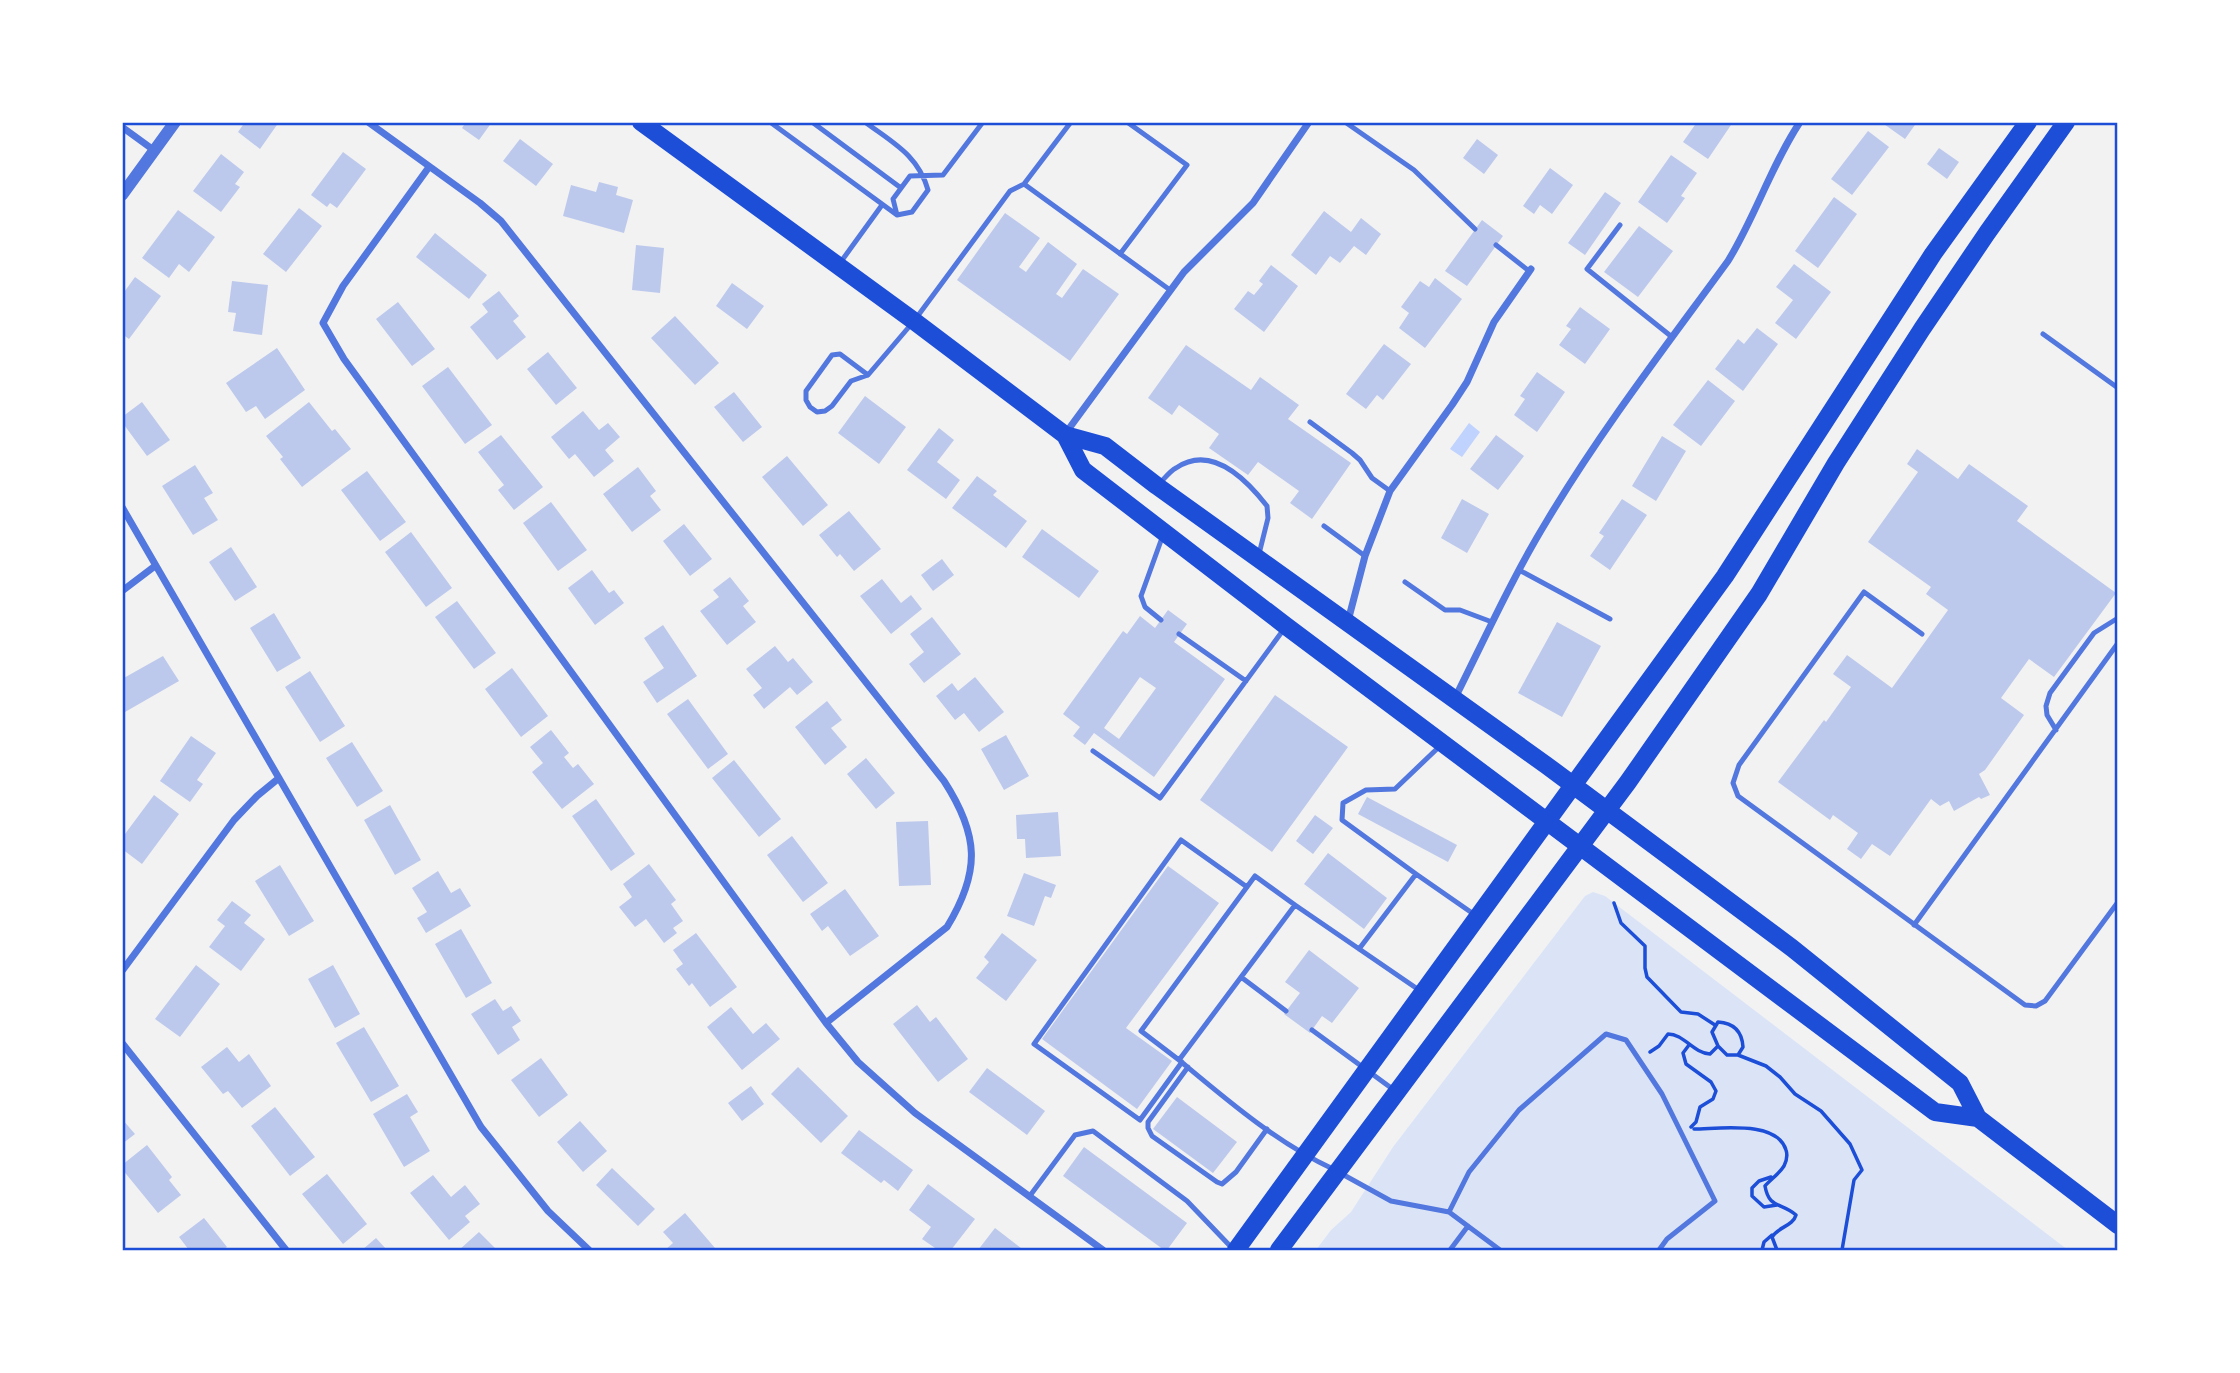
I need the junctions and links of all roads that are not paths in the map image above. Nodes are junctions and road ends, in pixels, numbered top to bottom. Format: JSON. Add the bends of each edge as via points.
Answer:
{"nodes":[{"id":1,"x":175,"y":122,"type":"edge"},
{"id":2,"x":369,"y":122,"type":"edge"},
{"id":3,"x":641,"y":122,"type":"edge"},
{"id":4,"x":769,"y":122,"type":"edge"},
{"id":5,"x":812,"y":122,"type":"edge"},
{"id":6,"x":865,"y":122,"type":"edge"},
{"id":7,"x":983,"y":122,"type":"edge"},
{"id":8,"x":1071,"y":122,"type":"edge"},
{"id":9,"x":1127,"y":122,"type":"edge"},
{"id":10,"x":1308,"y":122,"type":"edge"},
{"id":11,"x":1345,"y":122,"type":"edge"},
{"id":12,"x":1800,"y":122,"type":"edge"},
{"id":13,"x":2028,"y":122,"type":"edge"},
{"id":14,"x":2066,"y":122,"type":"edge"},
{"id":15,"x":122,"y":127,"type":"edge"},
{"id":16,"x":155,"y":151,"type":"junction"},
{"id":17,"x":429,"y":167,"type":"junction"},
{"id":18,"x":924,"y":176,"type":"junction"},
{"id":19,"x":1024,"y":184,"type":"junction"},
{"id":20,"x":901,"y":188,"type":"junction"},
{"id":21,"x":122,"y":195,"type":"edge"},
{"id":22,"x":883,"y":205,"type":"junction"},
{"id":23,"x":897,"y":215,"type":"junction"},
{"id":24,"x":1620,"y":225,"type":"dead end"},
{"id":25,"x":1475,"y":229,"type":"dead end"},
{"id":26,"x":1496,"y":245,"type":"dead end"},
{"id":27,"x":1120,"y":254,"type":"junction"},
{"id":28,"x":839,"y":265,"type":"junction"},
{"id":29,"x":1530,"y":270,"type":"joint"},
{"id":30,"x":1170,"y":290,"type":"junction"},
{"id":31,"x":914,"y":321,"type":"junction"},
{"id":32,"x":2043,"y":334,"type":"dead end"},
{"id":33,"x":1672,"y":337,"type":"junction"},
{"id":34,"x":868,"y":375,"type":"junction"},
{"id":35,"x":2118,"y":388,"type":"edge"},
{"id":36,"x":1310,"y":422,"type":"dead end"},
{"id":37,"x":1065,"y":435,"type":"junction"},
{"id":38,"x":1157,"y":486,"type":"junction"},
{"id":39,"x":1390,"y":491,"type":"junction"},
{"id":40,"x":122,"y":507,"type":"edge"},
{"id":41,"x":1324,"y":526,"type":"dead end"},
{"id":42,"x":1164,"y":532,"type":"junction"},
{"id":43,"x":1365,"y":556,"type":"junction"},
{"id":44,"x":1259,"y":558,"type":"junction"},
{"id":45,"x":155,"y":566,"type":"junction"},
{"id":46,"x":1519,"y":570,"type":"junction"},
{"id":47,"x":1405,"y":582,"type":"dead end"},
{"id":48,"x":122,"y":591,"type":"edge"},
{"id":49,"x":2118,"y":618,"type":"edge"},
{"id":50,"x":1610,"y":619,"type":"dead end"},
{"id":51,"x":1161,"y":620,"type":"dead end"},
{"id":52,"x":1348,"y":621,"type":"junction"},
{"id":53,"x":1492,"y":622,"type":"junction"},
{"id":54,"x":1286,"y":626,"type":"junction"},
{"id":55,"x":1180,"y":634,"type":"dead end"},
{"id":56,"x":1922,"y":634,"type":"dead end"},
{"id":57,"x":2118,"y":643,"type":"edge"},
{"id":58,"x":1246,"y":681,"type":"junction"},
{"id":59,"x":1455,"y":699,"type":"junction"},
{"id":60,"x":2056,"y":730,"type":"junction"},
{"id":61,"x":1443,"y":744,"type":"junction"},
{"id":62,"x":1093,"y":751,"type":"dead end"},
{"id":63,"x":279,"y":778,"type":"junction"},
{"id":64,"x":1573,"y":785,"type":"junction"},
{"id":65,"x":1607,"y":810,"type":"junction"},
{"id":66,"x":1547,"y":821,"type":"junction"},
{"id":67,"x":1581,"y":846,"type":"junction"},
{"id":68,"x":1416,"y":874,"type":"junction"},
{"id":69,"x":1247,"y":887,"type":"junction"},
{"id":70,"x":2118,"y":902,"type":"edge"},
{"id":71,"x":1294,"y":905,"type":"junction"},
{"id":72,"x":1477,"y":916,"type":"junction"},
{"id":73,"x":1914,"y":925,"type":"junction"},
{"id":74,"x":1359,"y":949,"type":"junction"},
{"id":75,"x":122,"y":971,"type":"edge"},
{"id":76,"x":1241,"y":977,"type":"junction"},
{"id":77,"x":1423,"y":992,"type":"junction"},
{"id":78,"x":1286,"y":1011,"type":"dead end"},
{"id":79,"x":826,"y":1023,"type":"junction"},
{"id":80,"x":1312,"y":1030,"type":"dead end"},
{"id":81,"x":122,"y":1043,"type":"edge"},
{"id":82,"x":1181,"y":1061,"type":"junction"},
{"id":83,"x":1188,"y":1066,"type":"junction"},
{"id":84,"x":1366,"y":1070,"type":"junction"},
{"id":85,"x":1397,"y":1093,"type":"junction"},
{"id":86,"x":1978,"y":1118,"type":"junction"},
{"id":87,"x":1267,"y":1129,"type":"junction"},
{"id":88,"x":1304,"y":1156,"type":"junction"},
{"id":89,"x":1338,"y":1171,"type":"junction"},
{"id":90,"x":1029,"y":1197,"type":"junction"},
{"id":91,"x":1449,"y":1212,"type":"junction"},
{"id":92,"x":2118,"y":1225,"type":"edge"},
{"id":93,"x":1468,"y":1226,"type":"junction"},
{"id":94,"x":286,"y":1251,"type":"edge"},
{"id":95,"x":589,"y":1251,"type":"edge"},
{"id":96,"x":1103,"y":1251,"type":"edge"},
{"id":97,"x":1235,"y":1251,"type":"edge"},
{"id":98,"x":1279,"y":1251,"type":"edge"},
{"id":99,"x":1450,"y":1251,"type":"edge"},
{"id":100,"x":1500,"y":1251,"type":"edge"},
{"id":101,"x":1659,"y":1251,"type":"edge"}],
"edges":[{"from":1,"to":16,"type":"street"},
{"from":2,"to":17,"type":"street"},
{"from":3,"to":28,"type":"main road"},
{"from":4,"to":22,"type":"lane"},
{"from":5,"to":20,"type":"lane"},
{"from":6,"to":18,"type":"lane","via":[[910,155]]},
{"from":7,"to":18,"type":"lane","via":[[943,175]]},
{"from":8,"to":19,"type":"lane"},
{"from":9,"to":27,"type":"lane","via":[[1187,165]]},
{"from":10,"to":30,"type":"street","via":[[1253,204]]},
{"from":11,"to":25,"type":"lane","via":[[1414,170]]},
{"from":12,"to":33,"type":"street","via":[[1740,242]]},
{"from":13,"to":64,"type":"main road","via":[[1933,254],[1726,576]]},
{"from":14,"to":65,"type":"main road","via":[[1915,340],[1759,594]]},
{"from":15,"to":16,"type":"street"},
{"from":16,"to":21,"type":"street"},
{"from":17,"to":79,"type":"street","via":[[343,286],[323,323],[344,359]]},
{"from":17,"to":79,"type":"street","via":[[480,203],[521,244],[961,807],[971,858],[966,886],[947,926]]},
{"from":18,"to":20,"type":"lane","via":[[910,176]]},
{"from":18,"to":23,"type":"lane","via":[[928,190],[912,212]]},
{"from":19,"to":27,"type":"lane"},
{"from":19,"to":31,"type":"lane","via":[[1010,191]]},
{"from":20,"to":23,"type":"lane","via":[[893,199]]},
{"from":22,"to":23,"type":"lane"},
{"from":22,"to":28,"type":"lane"},
{"from":24,"to":33,"type":"lane","via":[[1587,269]]},
{"from":26,"to":29,"type":"lane"},
{"from":27,"to":30,"type":"lane"},
{"from":28,"to":31,"type":"main road"},
{"from":29,"to":39,"type":"street","via":[[1494,321],[1459,394]]},
{"from":30,"to":37,"type":"street"},
{"from":31,"to":34,"type":"lane"},
{"from":31,"to":37,"type":"main road"},
{"from":32,"to":35,"type":"lane"},
{"from":33,"to":46,"type":"street","via":[[1580,467]]},
{"from":34,"to":34,"type":"lane","via":[[840,354],[832,355],[806,391],[806,400],[817,412],[825,411],[851,381]]},
{"from":36,"to":39,"type":"lane","via":[[1352,453],[1372,478]]},
{"from":37,"to":38,"type":"main road","via":[[1105,446]]},
{"from":37,"to":42,"type":"main road","via":[[1083,470]]},
{"from":38,"to":44,"type":"main road"},
{"from":38,"to":44,"type":"lane","via":[[1175,468],[1197,459],[1206,458],[1234,472],[1268,506]]},
{"from":39,"to":43,"type":"street"},
{"from":40,"to":45,"type":"street"},
{"from":41,"to":43,"type":"lane"},
{"from":42,"to":51,"type":"lane","via":[[1141,596],[1145,607]]},
{"from":42,"to":54,"type":"main road"},
{"from":43,"to":52,"type":"street"},
{"from":44,"to":52,"type":"main road"},
{"from":45,"to":48,"type":"street"},
{"from":45,"to":63,"type":"street"},
{"from":46,"to":50,"type":"lane"},
{"from":46,"to":53,"type":"street"},
{"from":47,"to":53,"type":"lane","via":[[1445,610],[1460,610]]},
{"from":49,"to":60,"type":"lane","via":[[2094,633],[2050,693],[2047,715]]},
{"from":52,"to":59,"type":"main road"},
{"from":53,"to":59,"type":"street"},
{"from":54,"to":58,"type":"lane"},
{"from":54,"to":61,"type":"main road"},
{"from":55,"to":58,"type":"lane"},
{"from":56,"to":73,"type":"lane","via":[[1864,592],[1739,765],[1733,783],[1743,800]]},
{"from":57,"to":60,"type":"lane"},
{"from":58,"to":62,"type":"lane","via":[[1160,798]]},
{"from":59,"to":64,"type":"main road"},
{"from":60,"to":73,"type":"lane"},
{"from":61,"to":66,"type":"main road"},
{"from":61,"to":68,"type":"lane","via":[[1395,789],[1366,790],[1343,803],[1342,820]]},
{"from":63,"to":75,"type":"street","via":[[234,820]]},
{"from":63,"to":95,"type":"street","via":[[481,1127],[548,1211]]},
{"from":64,"to":65,"type":"main road"},
{"from":64,"to":66,"type":"main road"},
{"from":65,"to":67,"type":"main road"},
{"from":65,"to":86,"type":"main road","via":[[1792,948],[1960,1083]]},
{"from":66,"to":67,"type":"main road"},
{"from":66,"to":72,"type":"main road"},
{"from":67,"to":85,"type":"main road"},
{"from":67,"to":86,"type":"main road","via":[[1935,1112]]},
{"from":68,"to":72,"type":"lane"},
{"from":68,"to":74,"type":"lane"},
{"from":69,"to":71,"type":"lane","via":[[1255,876]]},
{"from":69,"to":82,"type":"lane","via":[[1140,1031]]},
{"from":69,"to":82,"type":"lane","via":[[1181,840],[1034,1044],[1140,1120]]},
{"from":70,"to":73,"type":"lane","via":[[2048,997],[2036,1006],[2020,1003]]},
{"from":71,"to":74,"type":"lane"},
{"from":71,"to":76,"type":"lane"},
{"from":72,"to":77,"type":"main road"},
{"from":74,"to":77,"type":"lane"},
{"from":76,"to":78,"type":"lane"},
{"from":76,"to":82,"type":"lane"},
{"from":77,"to":84,"type":"main road"},
{"from":79,"to":90,"type":"street","via":[[890,1092]]},
{"from":80,"to":84,"type":"lane"},
{"from":81,"to":94,"type":"street"},
{"from":82,"to":83,"type":"lane"},
{"from":83,"to":87,"type":"lane"},
{"from":83,"to":87,"type":"lane","via":[[1148,1122],[1152,1136],[1222,1184]]},
{"from":84,"to":85,"type":"lane"},
{"from":84,"to":88,"type":"main road"},
{"from":85,"to":89,"type":"main road"},
{"from":86,"to":92,"type":"main road"},
{"from":87,"to":88,"type":"lane"},
{"from":88,"to":89,"type":"lane"},
{"from":88,"to":97,"type":"main road"},
{"from":89,"to":91,"type":"lane","via":[[1391,1201]]},
{"from":89,"to":98,"type":"main road"},
{"from":90,"to":96,"type":"street"},
{"from":90,"to":97,"type":"lane","via":[[1075,1135],[1093,1131],[1187,1201]]},
{"from":91,"to":93,"type":"lane"},
{"from":91,"to":101,"type":"lane","via":[[1469,1172],[1519,1110],[1606,1034],[1626,1040],[1662,1094],[1715,1201],[1667,1239]]},
{"from":93,"to":99,"type":"lane"},
{"from":93,"to":100,"type":"lane"}]}
